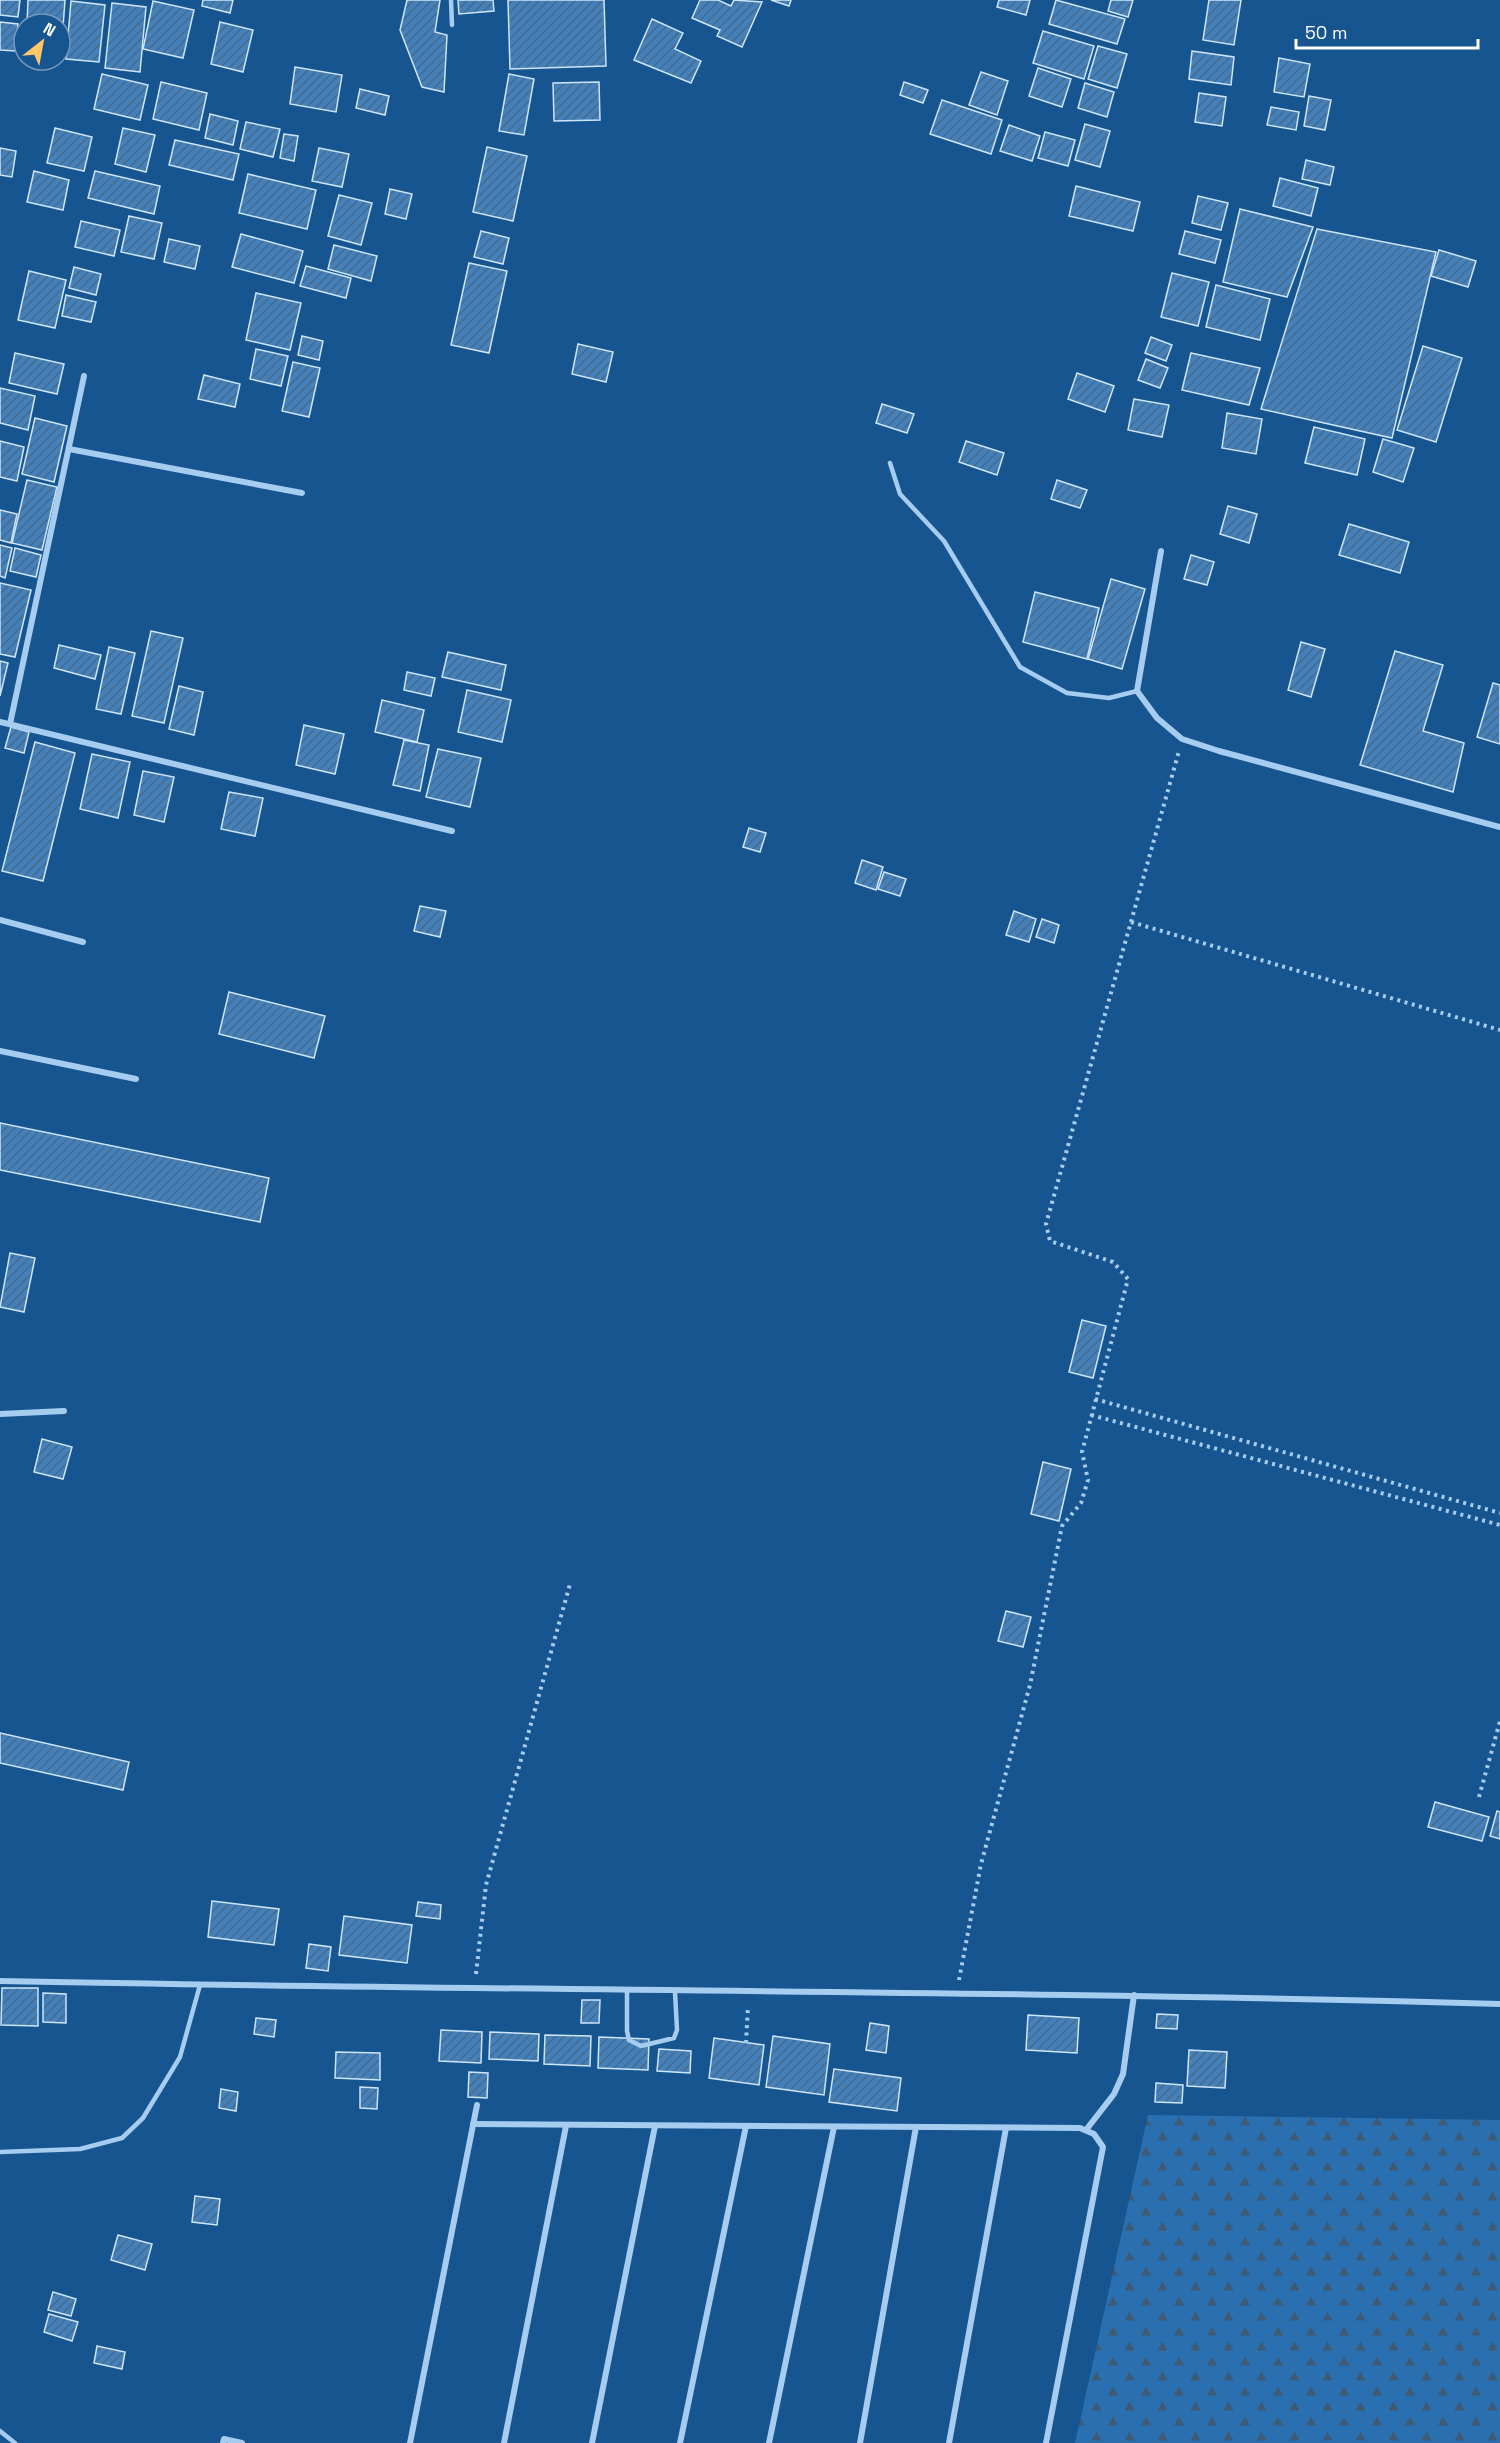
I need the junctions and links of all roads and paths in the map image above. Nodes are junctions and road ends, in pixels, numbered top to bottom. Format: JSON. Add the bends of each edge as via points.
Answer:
{"nodes":[{"id":1,"x":451,"y":0,"type":"edge"},
{"id":2,"x":452,"y":25,"type":"dead end"},
{"id":3,"x":84,"y":376,"type":"dead end"},
{"id":4,"x":69,"y":449,"type":"junction"},
{"id":5,"x":890,"y":463,"type":"dead end"},
{"id":6,"x":302,"y":493,"type":"dead end"},
{"id":7,"x":1161,"y":551,"type":"dead end"},
{"id":8,"x":1137,"y":691,"type":"junction"},
{"id":9,"x":0,"y":722,"type":"edge"},
{"id":10,"x":10,"y":724,"type":"junction"},
{"id":11,"x":1182,"y":739,"type":"junction"},
{"id":12,"x":1500,"y":827,"type":"edge"},
{"id":13,"x":452,"y":831,"type":"dead end"},
{"id":14,"x":0,"y":920,"type":"edge"},
{"id":15,"x":1131,"y":922,"type":"junction"},
{"id":16,"x":83,"y":942,"type":"dead end"},
{"id":17,"x":1500,"y":1030,"type":"edge"},
{"id":18,"x":0,"y":1051,"type":"edge"},
{"id":19,"x":136,"y":1078,"type":"dead end"},
{"id":20,"x":1095,"y":1399,"type":"junction"},
{"id":21,"x":64,"y":1412,"type":"dead end"},
{"id":22,"x":0,"y":1414,"type":"edge"},
{"id":23,"x":1091,"y":1415,"type":"junction"},
{"id":24,"x":1500,"y":1513,"type":"edge"},
{"id":25,"x":1500,"y":1525,"type":"edge"},
{"id":26,"x":570,"y":1584,"type":"dead end"},
{"id":27,"x":1500,"y":1721,"type":"edge"},
{"id":28,"x":1479,"y":1797,"type":"dead end"},
{"id":29,"x":0,"y":1981,"type":"edge"},
{"id":30,"x":200,"y":1985,"type":"junction"},
{"id":31,"x":475,"y":1990,"type":"junction"},
{"id":32,"x":627,"y":1992,"type":"junction"},
{"id":33,"x":675,"y":1992,"type":"junction"},
{"id":34,"x":749,"y":1993,"type":"junction"},
{"id":35,"x":1134,"y":1995,"type":"junction"},
{"id":36,"x":956,"y":1996,"type":"junction"},
{"id":37,"x":1500,"y":2004,"type":"edge"},
{"id":38,"x":746,"y":2043,"type":"dead end"},
{"id":39,"x":477,"y":2105,"type":"dead end"},
{"id":40,"x":473,"y":2124,"type":"junction"},
{"id":41,"x":566,"y":2126,"type":"junction"},
{"id":42,"x":655,"y":2126,"type":"junction"},
{"id":43,"x":746,"y":2127,"type":"junction"},
{"id":44,"x":834,"y":2127,"type":"junction"},
{"id":45,"x":916,"y":2127,"type":"junction"},
{"id":46,"x":1006,"y":2128,"type":"junction"},
{"id":47,"x":1086,"y":2130,"type":"junction"},
{"id":48,"x":0,"y":2152,"type":"edge"},
{"id":49,"x":0,"y":2431,"type":"edge"},
{"id":50,"x":15,"y":2443,"type":"edge"},
{"id":51,"x":223,"y":2443,"type":"edge"},
{"id":52,"x":242,"y":2443,"type":"edge"},
{"id":53,"x":410,"y":2443,"type":"edge"},
{"id":54,"x":504,"y":2443,"type":"edge"},
{"id":55,"x":592,"y":2443,"type":"edge"},
{"id":56,"x":680,"y":2443,"type":"edge"},
{"id":57,"x":769,"y":2443,"type":"edge"},
{"id":58,"x":860,"y":2443,"type":"edge"},
{"id":59,"x":949,"y":2443,"type":"edge"},
{"id":60,"x":1046,"y":2443,"type":"edge"}],
"edges":[{"from":1,"to":2,"type":"lane"},
{"from":3,"to":4,"type":"street"},
{"from":4,"to":6,"type":"street"},
{"from":4,"to":10,"type":"street"},
{"from":5,"to":8,"type":"lane","via":[[900,494],[944,540],[1020,668],[1067,693],[1108,698]]},
{"from":7,"to":8,"type":"street"},
{"from":8,"to":11,"type":"street","via":[[1157,718]]},
{"from":9,"to":10,"type":"street"},
{"from":10,"to":13,"type":"street"},
{"from":11,"to":12,"type":"street"},
{"from":11,"to":15,"type":"path"},
{"from":14,"to":16,"type":"street"},
{"from":15,"to":17,"type":"path"},
{"from":15,"to":20,"type":"path","via":[[1046,1224],[1050,1241],[1113,1262],[1128,1279]]},
{"from":18,"to":19,"type":"street"},
{"from":20,"to":23,"type":"path"},
{"from":20,"to":24,"type":"path"},
{"from":21,"to":22,"type":"street"},
{"from":23,"to":25,"type":"path"},
{"from":23,"to":36,"type":"path","via":[[1082,1452],[1088,1480],[1081,1503],[1062,1526],[1030,1685],[981,1864]]},
{"from":26,"to":31,"type":"path","via":[[486,1885]]},
{"from":27,"to":28,"type":"path"},
{"from":29,"to":30,"type":"street"},
{"from":30,"to":31,"type":"street"},
{"from":30,"to":48,"type":"lane","via":[[180,2057],[143,2118],[122,2138],[80,2149]]},
{"from":31,"to":32,"type":"street"},
{"from":32,"to":33,"type":"street"},
{"from":32,"to":33,"type":"lane","via":[[629,2040],[641,2046],[674,2038]]},
{"from":33,"to":34,"type":"street"},
{"from":34,"to":36,"type":"street"},
{"from":34,"to":38,"type":"path"},
{"from":35,"to":36,"type":"street"},
{"from":35,"to":37,"type":"street"},
{"from":35,"to":47,"type":"street","via":[[1123,2074],[1114,2094]]},
{"from":39,"to":40,"type":"street"},
{"from":40,"to":41,"type":"street"},
{"from":40,"to":53,"type":"street"},
{"from":41,"to":42,"type":"street"},
{"from":41,"to":54,"type":"street"},
{"from":42,"to":43,"type":"street"},
{"from":42,"to":55,"type":"street"},
{"from":43,"to":44,"type":"street"},
{"from":43,"to":56,"type":"street"},
{"from":44,"to":45,"type":"street"},
{"from":44,"to":57,"type":"street"},
{"from":45,"to":46,"type":"street"},
{"from":45,"to":58,"type":"street"},
{"from":46,"to":47,"type":"street"},
{"from":46,"to":59,"type":"street"},
{"from":47,"to":60,"type":"street","via":[[1103,2147]]},
{"from":49,"to":50,"type":"lane"},
{"from":51,"to":52,"type":"street","via":[[224,2439]]}]}
